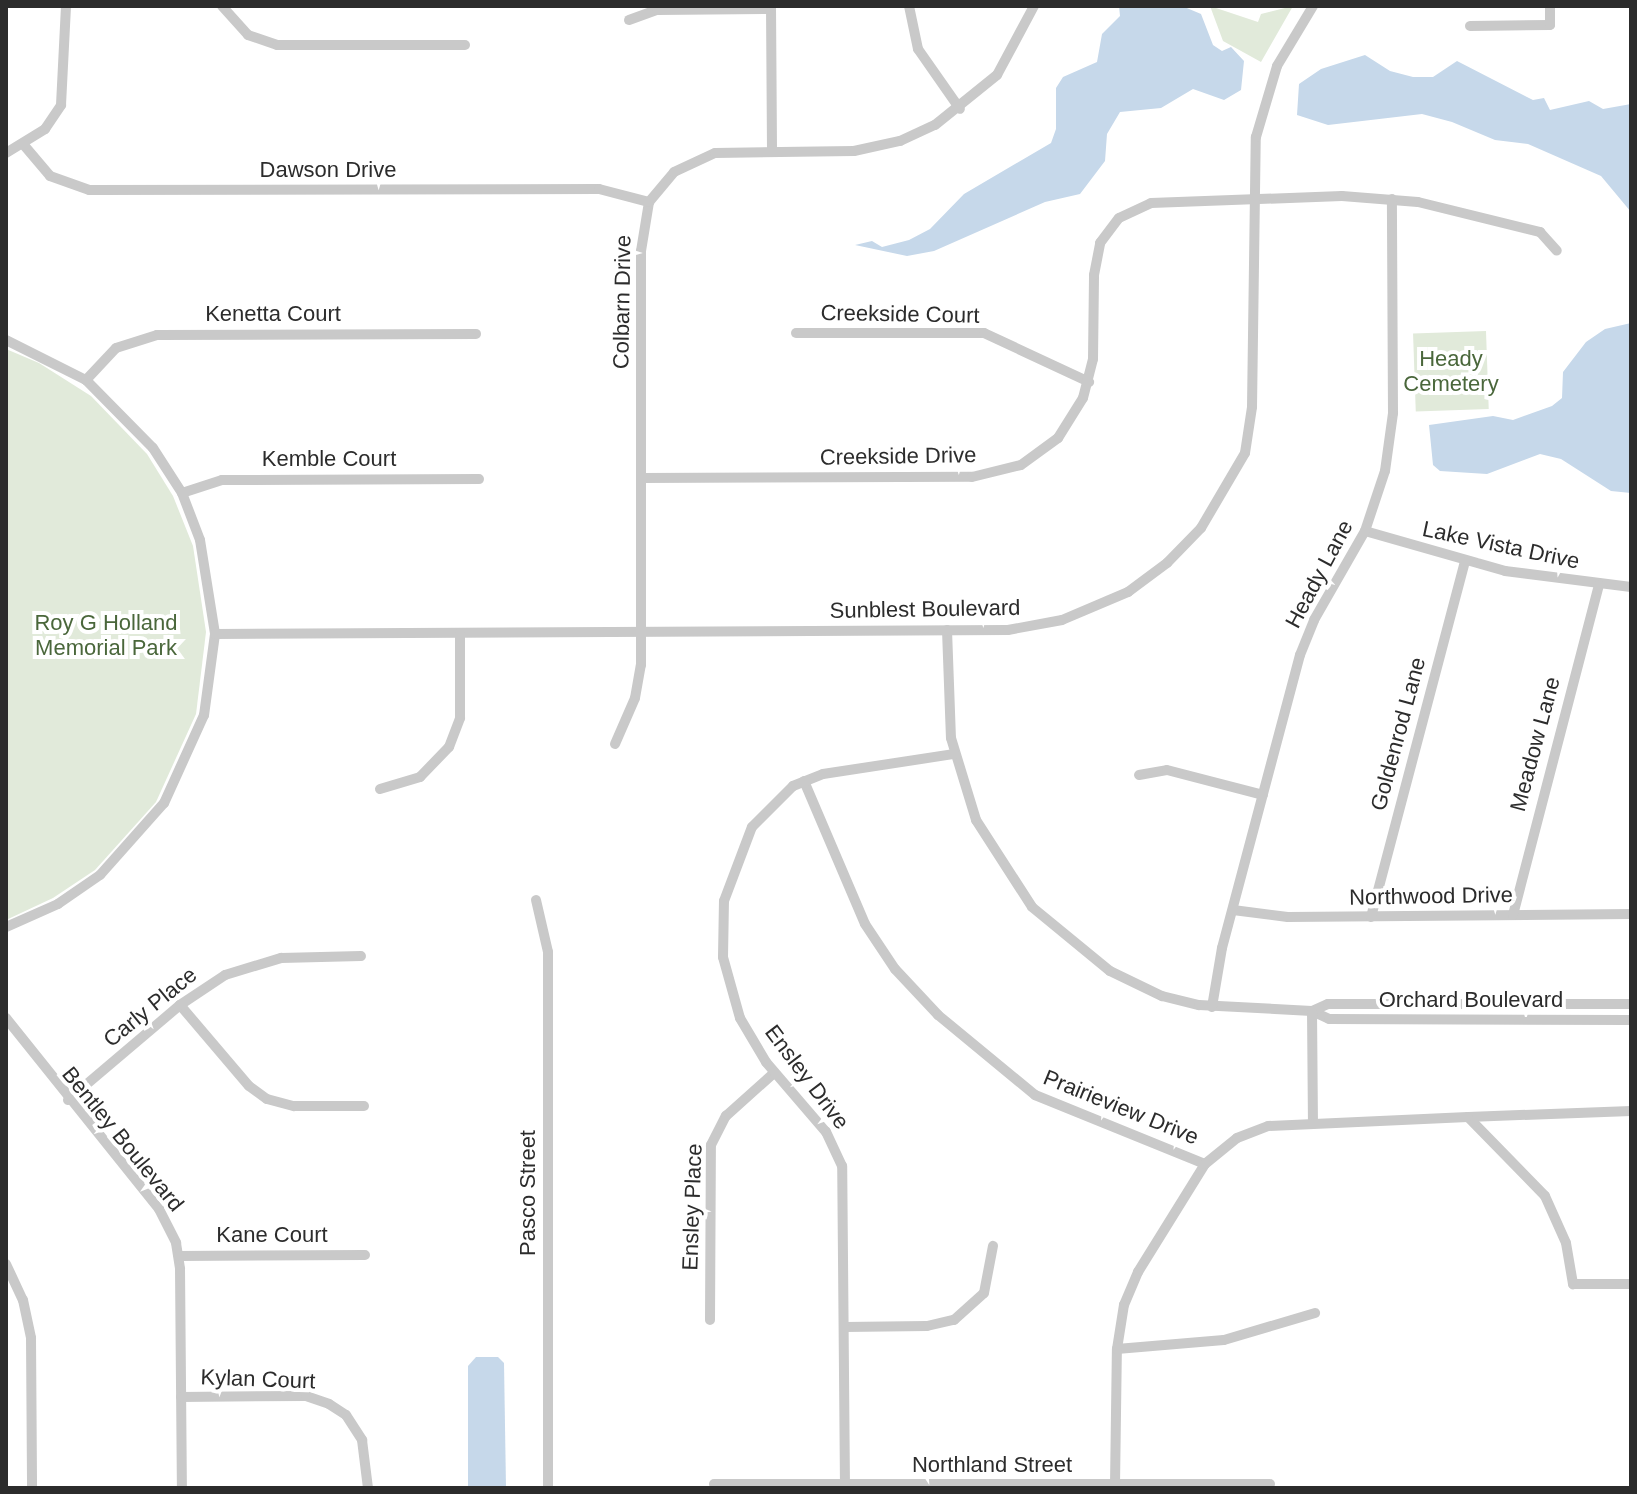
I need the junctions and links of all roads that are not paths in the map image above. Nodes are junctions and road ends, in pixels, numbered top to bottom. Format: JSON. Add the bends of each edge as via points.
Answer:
{"nodes":[{"id":1,"x":66,"y":6,"type":"edge"},
{"id":2,"x":222,"y":6,"type":"edge"},
{"id":3,"x":909,"y":6,"type":"edge"},
{"id":4,"x":1034,"y":6,"type":"edge"},
{"id":5,"x":1313,"y":6,"type":"edge"},
{"id":6,"x":1550,"y":6,"type":"edge"},
{"id":7,"x":771,"y":8,"type":"edge"},
{"id":8,"x":629,"y":20,"type":"dead end"},
{"id":9,"x":1470,"y":26,"type":"dead end"},
{"id":10,"x":465,"y":45,"type":"dead end"},
{"id":11,"x":960,"y":109,"type":"junction"},
{"id":12,"x":23,"y":144,"type":"junction"},
{"id":13,"x":772,"y":151,"type":"junction"},
{"id":14,"x":6,"y":153,"type":"edge"},
{"id":15,"x":1392,"y":199,"type":"junction"},
{"id":16,"x":649,"y":202,"type":"junction"},
{"id":17,"x":1253,"y":202,"type":"junction"},
{"id":18,"x":1557,"y":251,"type":"dead end"},
{"id":19,"x":796,"y":333,"type":"dead end"},
{"id":20,"x":476,"y":334,"type":"dead end"},
{"id":21,"x":6,"y":340,"type":"edge"},
{"id":22,"x":86,"y":380,"type":"junction"},
{"id":23,"x":1089,"y":382,"type":"junction"},
{"id":24,"x":641,"y":478,"type":"junction"},
{"id":25,"x":479,"y":479,"type":"dead end"},
{"id":26,"x":182,"y":493,"type":"junction"},
{"id":27,"x":1365,"y":531,"type":"junction"},
{"id":28,"x":1465,"y":562,"type":"junction"},
{"id":29,"x":1599,"y":585,"type":"junction"},
{"id":30,"x":1631,"y":587,"type":"edge"},
{"id":31,"x":947,"y":630,"type":"junction"},
{"id":32,"x":642,"y":632,"type":"junction"},
{"id":33,"x":460,"y":633,"type":"junction"},
{"id":34,"x":215,"y":634,"type":"junction"},
{"id":35,"x":615,"y":744,"type":"dead end"},
{"id":36,"x":954,"y":754,"type":"junction"},
{"id":37,"x":1139,"y":775,"type":"dead end"},
{"id":38,"x":804,"y":781,"type":"junction"},
{"id":39,"x":380,"y":789,"type":"dead end"},
{"id":40,"x":1263,"y":795,"type":"junction"},
{"id":41,"x":536,"y":900,"type":"dead end"},
{"id":42,"x":1233,"y":910,"type":"junction"},
{"id":43,"x":1631,"y":914,"type":"edge"},
{"id":44,"x":1513,"y":915,"type":"junction"},
{"id":45,"x":1371,"y":917,"type":"junction"},
{"id":46,"x":6,"y":927,"type":"edge"},
{"id":47,"x":361,"y":956,"type":"dead end"},
{"id":48,"x":1631,"y":1004,"type":"edge"},
{"id":49,"x":180,"y":1005,"type":"junction"},
{"id":50,"x":1212,"y":1007,"type":"junction"},
{"id":51,"x":1312,"y":1011,"type":"junction"},
{"id":52,"x":6,"y":1018,"type":"edge"},
{"id":53,"x":1631,"y":1020,"type":"edge"},
{"id":54,"x":774,"y":1073,"type":"junction"},
{"id":55,"x":68,"y":1100,"type":"junction"},
{"id":56,"x":364,"y":1106,"type":"dead end"},
{"id":57,"x":1631,"y":1111,"type":"edge"},
{"id":58,"x":1468,"y":1117,"type":"junction"},
{"id":59,"x":1313,"y":1123,"type":"junction"},
{"id":60,"x":1205,"y":1164,"type":"junction"},
{"id":61,"x":993,"y":1246,"type":"dead end"},
{"id":62,"x":365,"y":1255,"type":"dead end"},
{"id":63,"x":179,"y":1256,"type":"junction"},
{"id":64,"x":6,"y":1264,"type":"edge"},
{"id":65,"x":1631,"y":1284,"type":"edge"},
{"id":66,"x":1315,"y":1313,"type":"dead end"},
{"id":67,"x":710,"y":1320,"type":"dead end"},
{"id":68,"x":845,"y":1327,"type":"junction"},
{"id":69,"x":1117,"y":1349,"type":"junction"},
{"id":70,"x":181,"y":1397,"type":"junction"},
{"id":71,"x":714,"y":1484,"type":"dead end"},
{"id":72,"x":1270,"y":1484,"type":"dead end"},
{"id":73,"x":1115,"y":1485,"type":"junction"},
{"id":74,"x":845,"y":1486,"type":"edge"},
{"id":75,"x":32,"y":1488,"type":"edge"},
{"id":76,"x":182,"y":1488,"type":"edge"},
{"id":77,"x":368,"y":1488,"type":"edge"},
{"id":78,"x":548,"y":1488,"type":"edge"}],
"edges":[{"from":1,"to":12,"type":"street","via":[[63,99],[45,129]]},
{"from":2,"to":10,"type":"street","via":[[248,35],[277,45]]},
{"from":3,"to":11,"type":"street","via":[[918,49]]},
{"from":4,"to":11,"type":"street","name":"Colbarn Drive","via":[[997,75]]},
{"from":5,"to":17,"type":"street","name":"Sunblest Boulevard","via":[[1268,89],[1254,149]]},
{"from":6,"to":9,"type":"street","via":[[1550,25]]},
{"from":7,"to":8,"type":"street","via":[[657,10]]},
{"from":7,"to":13,"type":"street"},
{"from":11,"to":13,"type":"street","name":"Colbarn Drive","via":[[916,135],[872,148]]},
{"from":12,"to":14,"type":"street"},
{"from":12,"to":16,"type":"street","name":"Dawson Drive","via":[[50,176],[89,190],[599,189]]},
{"from":13,"to":16,"type":"street","name":"Colbarn Drive","via":[[724,152],[694,160],[674,172]]},
{"from":15,"to":17,"type":"street","name":"Creekside Drive"},
{"from":15,"to":18,"type":"street","name":"Creekside Drive","via":[[1511,222],[1540,232]]},
{"from":15,"to":27,"type":"street","name":"Heady Lane","via":[[1392,426],[1385,471]]},
{"from":16,"to":24,"type":"street","name":"Colbarn Drive","via":[[641,238]]},
{"from":17,"to":23,"type":"street","name":"Creekside Drive","via":[[1151,203],[1114,222],[1095,260]]},
{"from":17,"to":31,"type":"street","name":"Sunblest Boulevard","via":[[1250,428],[1239,466],[1209,518],[1153,574],[1098,607],[1027,628]]},
{"from":19,"to":23,"type":"street","name":"Creekside Court","via":[[984,333]]},
{"from":20,"to":22,"type":"street","name":"Kenetta Court","via":[[148,336],[116,348]]},
{"from":21,"to":22,"type":"street"},
{"from":22,"to":26,"type":"street","via":[[136,427]]},
{"from":23,"to":24,"type":"street","name":"Creekside Drive","via":[[1077,413],[1058,438],[1021,465],[989,475]]},
{"from":24,"to":32,"type":"street","name":"Colbarn Drive"},
{"from":25,"to":26,"type":"street","name":"Kemble Court","via":[[222,480]]},
{"from":26,"to":34,"type":"street","via":[[206,561]]},
{"from":27,"to":28,"type":"street","name":"Lake Vista Drive"},
{"from":27,"to":40,"type":"street","name":"Heady Lane","via":[[1309,631]]},
{"from":28,"to":29,"type":"street","name":"Lake Vista Drive"},
{"from":28,"to":45,"type":"street","name":"Goldenrod Lane"},
{"from":29,"to":30,"type":"street","name":"Lake Vista Drive"},
{"from":29,"to":44,"type":"street","name":"Meadow Lane"},
{"from":31,"to":32,"type":"street","name":"Sunblest Boulevard"},
{"from":31,"to":36,"type":"street","name":"Orchard Boulevard"},
{"from":32,"to":33,"type":"street","name":"Sunblest Boulevard"},
{"from":32,"to":35,"type":"street","name":"Colbarn Drive","via":[[637,690]]},
{"from":33,"to":34,"type":"street","name":"Sunblest Boulevard"},
{"from":33,"to":39,"type":"street","via":[[460,718],[449,747],[420,777]]},
{"from":34,"to":46,"type":"street","via":[[204,715],[164,803],[100,875],[58,904]]},
{"from":36,"to":38,"type":"street","name":"Ensley Drive"},
{"from":36,"to":50,"type":"street","name":"Orchard Boulevard","via":[[989,845],[1041,917],[1110,971],[1162,996]]},
{"from":37,"to":40,"type":"street","via":[[1167,770]]},
{"from":38,"to":54,"type":"street","name":"Ensley Drive","via":[[775,798],[752,827],[724,901],[722,943],[730,989],[745,1029]]},
{"from":38,"to":60,"type":"street","name":"Prairieview Drive","via":[[865,924],[895,969],[938,1015],[1035,1095]]},
{"from":40,"to":42,"type":"street","name":"Heady Lane"},
{"from":41,"to":78,"type":"street","name":"Pasco Street","via":[[548,952]]},
{"from":42,"to":45,"type":"street","name":"Northwood Drive","via":[[1270,917]]},
{"from":42,"to":50,"type":"street","name":"Heady Lane"},
{"from":43,"to":44,"type":"street","name":"Northwood Drive"},
{"from":44,"to":45,"type":"street","name":"Northwood Drive"},
{"from":47,"to":49,"type":"street","name":"Carly Place","via":[[254,964],[207,984]]},
{"from":48,"to":51,"type":"street","name":"Orchard Boulevard","via":[[1328,1004]]},
{"from":49,"to":55,"type":"street","name":"Carly Place"},
{"from":49,"to":56,"type":"street","via":[[249,1086],[267,1099],[294,1106]]},
{"from":50,"to":51,"type":"street","name":"Orchard Boulevard"},
{"from":51,"to":53,"type":"street","name":"Orchard Boulevard","via":[[1329,1019]]},
{"from":51,"to":59,"type":"street"},
{"from":52,"to":55,"type":"street","name":"Bentley Boulevard"},
{"from":54,"to":67,"type":"street","name":"Ensley Place","via":[[726,1116],[711,1145]]},
{"from":54,"to":68,"type":"street","name":"Ensley Drive","via":[[826,1132],[842,1166]]},
{"from":55,"to":63,"type":"street","name":"Bentley Boulevard","via":[[159,1209]]},
{"from":57,"to":58,"type":"street"},
{"from":58,"to":59,"type":"street"},
{"from":58,"to":65,"type":"street","via":[[1545,1196],[1566,1243],[1573,1284]]},
{"from":59,"to":60,"type":"street","via":[[1252,1131]]},
{"from":60,"to":69,"type":"street","via":[[1132,1283]]},
{"from":61,"to":68,"type":"street","via":[[984,1293],[954,1320]]},
{"from":62,"to":63,"type":"street","name":"Kane Court"},
{"from":63,"to":70,"type":"street","name":"Bentley Boulevard"},
{"from":64,"to":75,"type":"street","via":[[23,1300],[31,1338]]},
{"from":66,"to":69,"type":"street","via":[[1224,1340]]},
{"from":68,"to":74,"type":"street","name":"Ensley Drive"},
{"from":69,"to":73,"type":"street"},
{"from":70,"to":76,"type":"street","name":"Bentley Boulevard"},
{"from":70,"to":77,"type":"street","name":"Kylan Court","via":[[306,1396],[329,1404],[346,1415],[362,1440]]},
{"from":71,"to":74,"type":"street","name":"Northland Street"},
{"from":72,"to":73,"type":"street","name":"Northland Street"},
{"from":73,"to":74,"type":"street","name":"Northland Street"}]}
